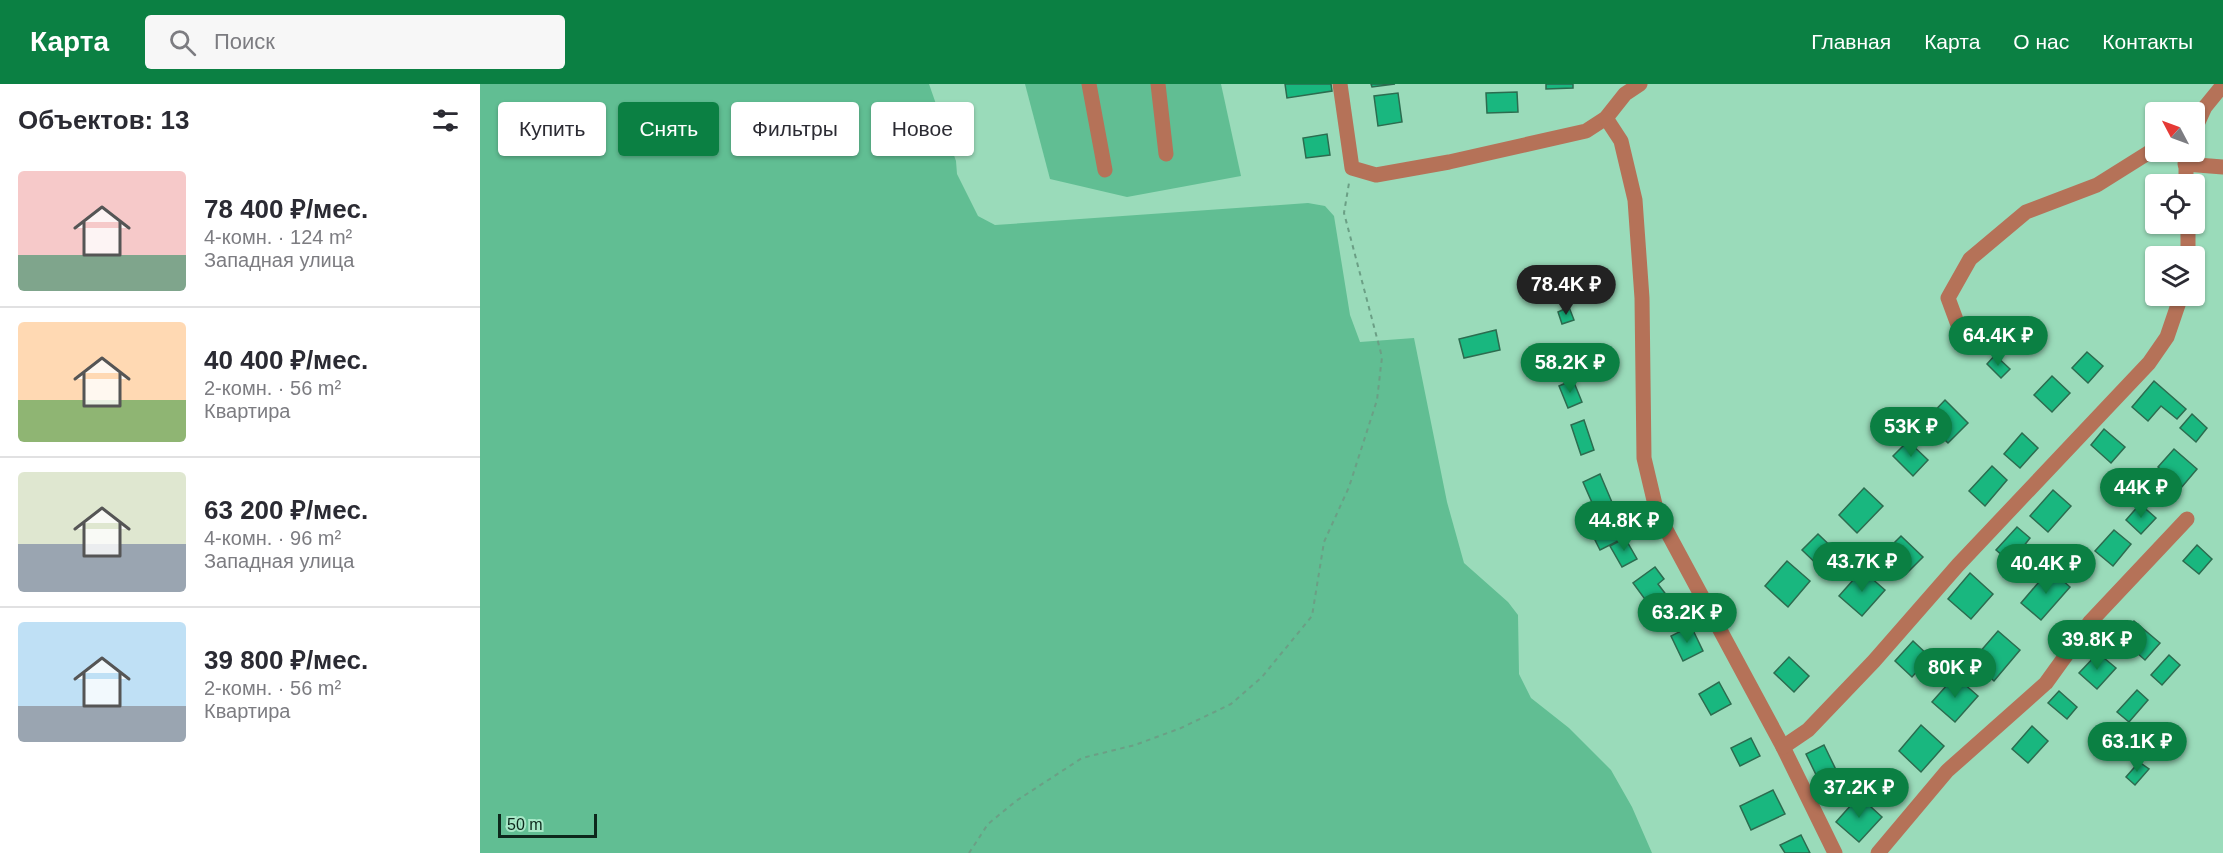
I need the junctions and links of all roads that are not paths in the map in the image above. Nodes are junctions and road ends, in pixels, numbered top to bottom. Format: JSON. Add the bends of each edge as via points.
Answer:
{"nodes":[{"id":1,"x":1089,"y":84,"type":"edge"},
{"id":2,"x":1158,"y":84,"type":"edge"},
{"id":3,"x":1340,"y":84,"type":"edge"},
{"id":4,"x":1640,"y":84,"type":"edge"},
{"id":5,"x":2223,"y":85,"type":"edge"},
{"id":6,"x":1620,"y":100,"type":"junction"},
{"id":7,"x":2205,"y":105,"type":"edge"},
{"id":8,"x":1606,"y":118,"type":"junction"},
{"id":9,"x":1586,"y":131,"type":"junction"},
{"id":10,"x":1617,"y":135,"type":"junction"},
{"id":11,"x":1166,"y":154,"type":"dead end"},
{"id":12,"x":2145,"y":155,"type":"edge"},
{"id":13,"x":2202,"y":162,"type":"edge"},
{"id":14,"x":2223,"y":167,"type":"edge"},
{"id":15,"x":1105,"y":170,"type":"dead end"},
{"id":16,"x":2178,"y":306,"type":"edge"},
{"id":17,"x":1958,"y":326,"type":"dead end"},
{"id":18,"x":2187,"y":519,"type":"dead end"},
{"id":19,"x":1783,"y":747,"type":"junction"},
{"id":20,"x":1835,"y":853,"type":"edge"},
{"id":21,"x":1878,"y":853,"type":"edge"}],
"edges":[{"from":1,"to":15,"type":"street"},
{"from":2,"to":11,"type":"street"},
{"from":3,"to":9,"type":"street","via":[[1352,168],[1376,175]]},
{"from":4,"to":6,"type":"street"},
{"from":5,"to":7,"type":"street"},
{"from":6,"to":8,"type":"street"},
{"from":6,"to":10,"type":"street"},
{"from":8,"to":9,"type":"street"},
{"from":8,"to":10,"type":"street"},
{"from":9,"to":10,"type":"street"},
{"from":10,"to":19,"type":"street","via":[[1636,211],[1642,298],[1644,458],[1657,513]]},
{"from":12,"to":17,"type":"street","via":[[2097,185],[2026,212],[1970,259],[1948,298]]},
{"from":13,"to":14,"type":"street"},
{"from":16,"to":19,"type":"street","via":[[2167,337],[2149,363],[1958,565],[1874,662],[1808,730]]},
{"from":18,"to":21,"type":"street","via":[[2090,622],[2046,683],[1947,771]]},
{"from":19,"to":20,"type":"street"}]}
